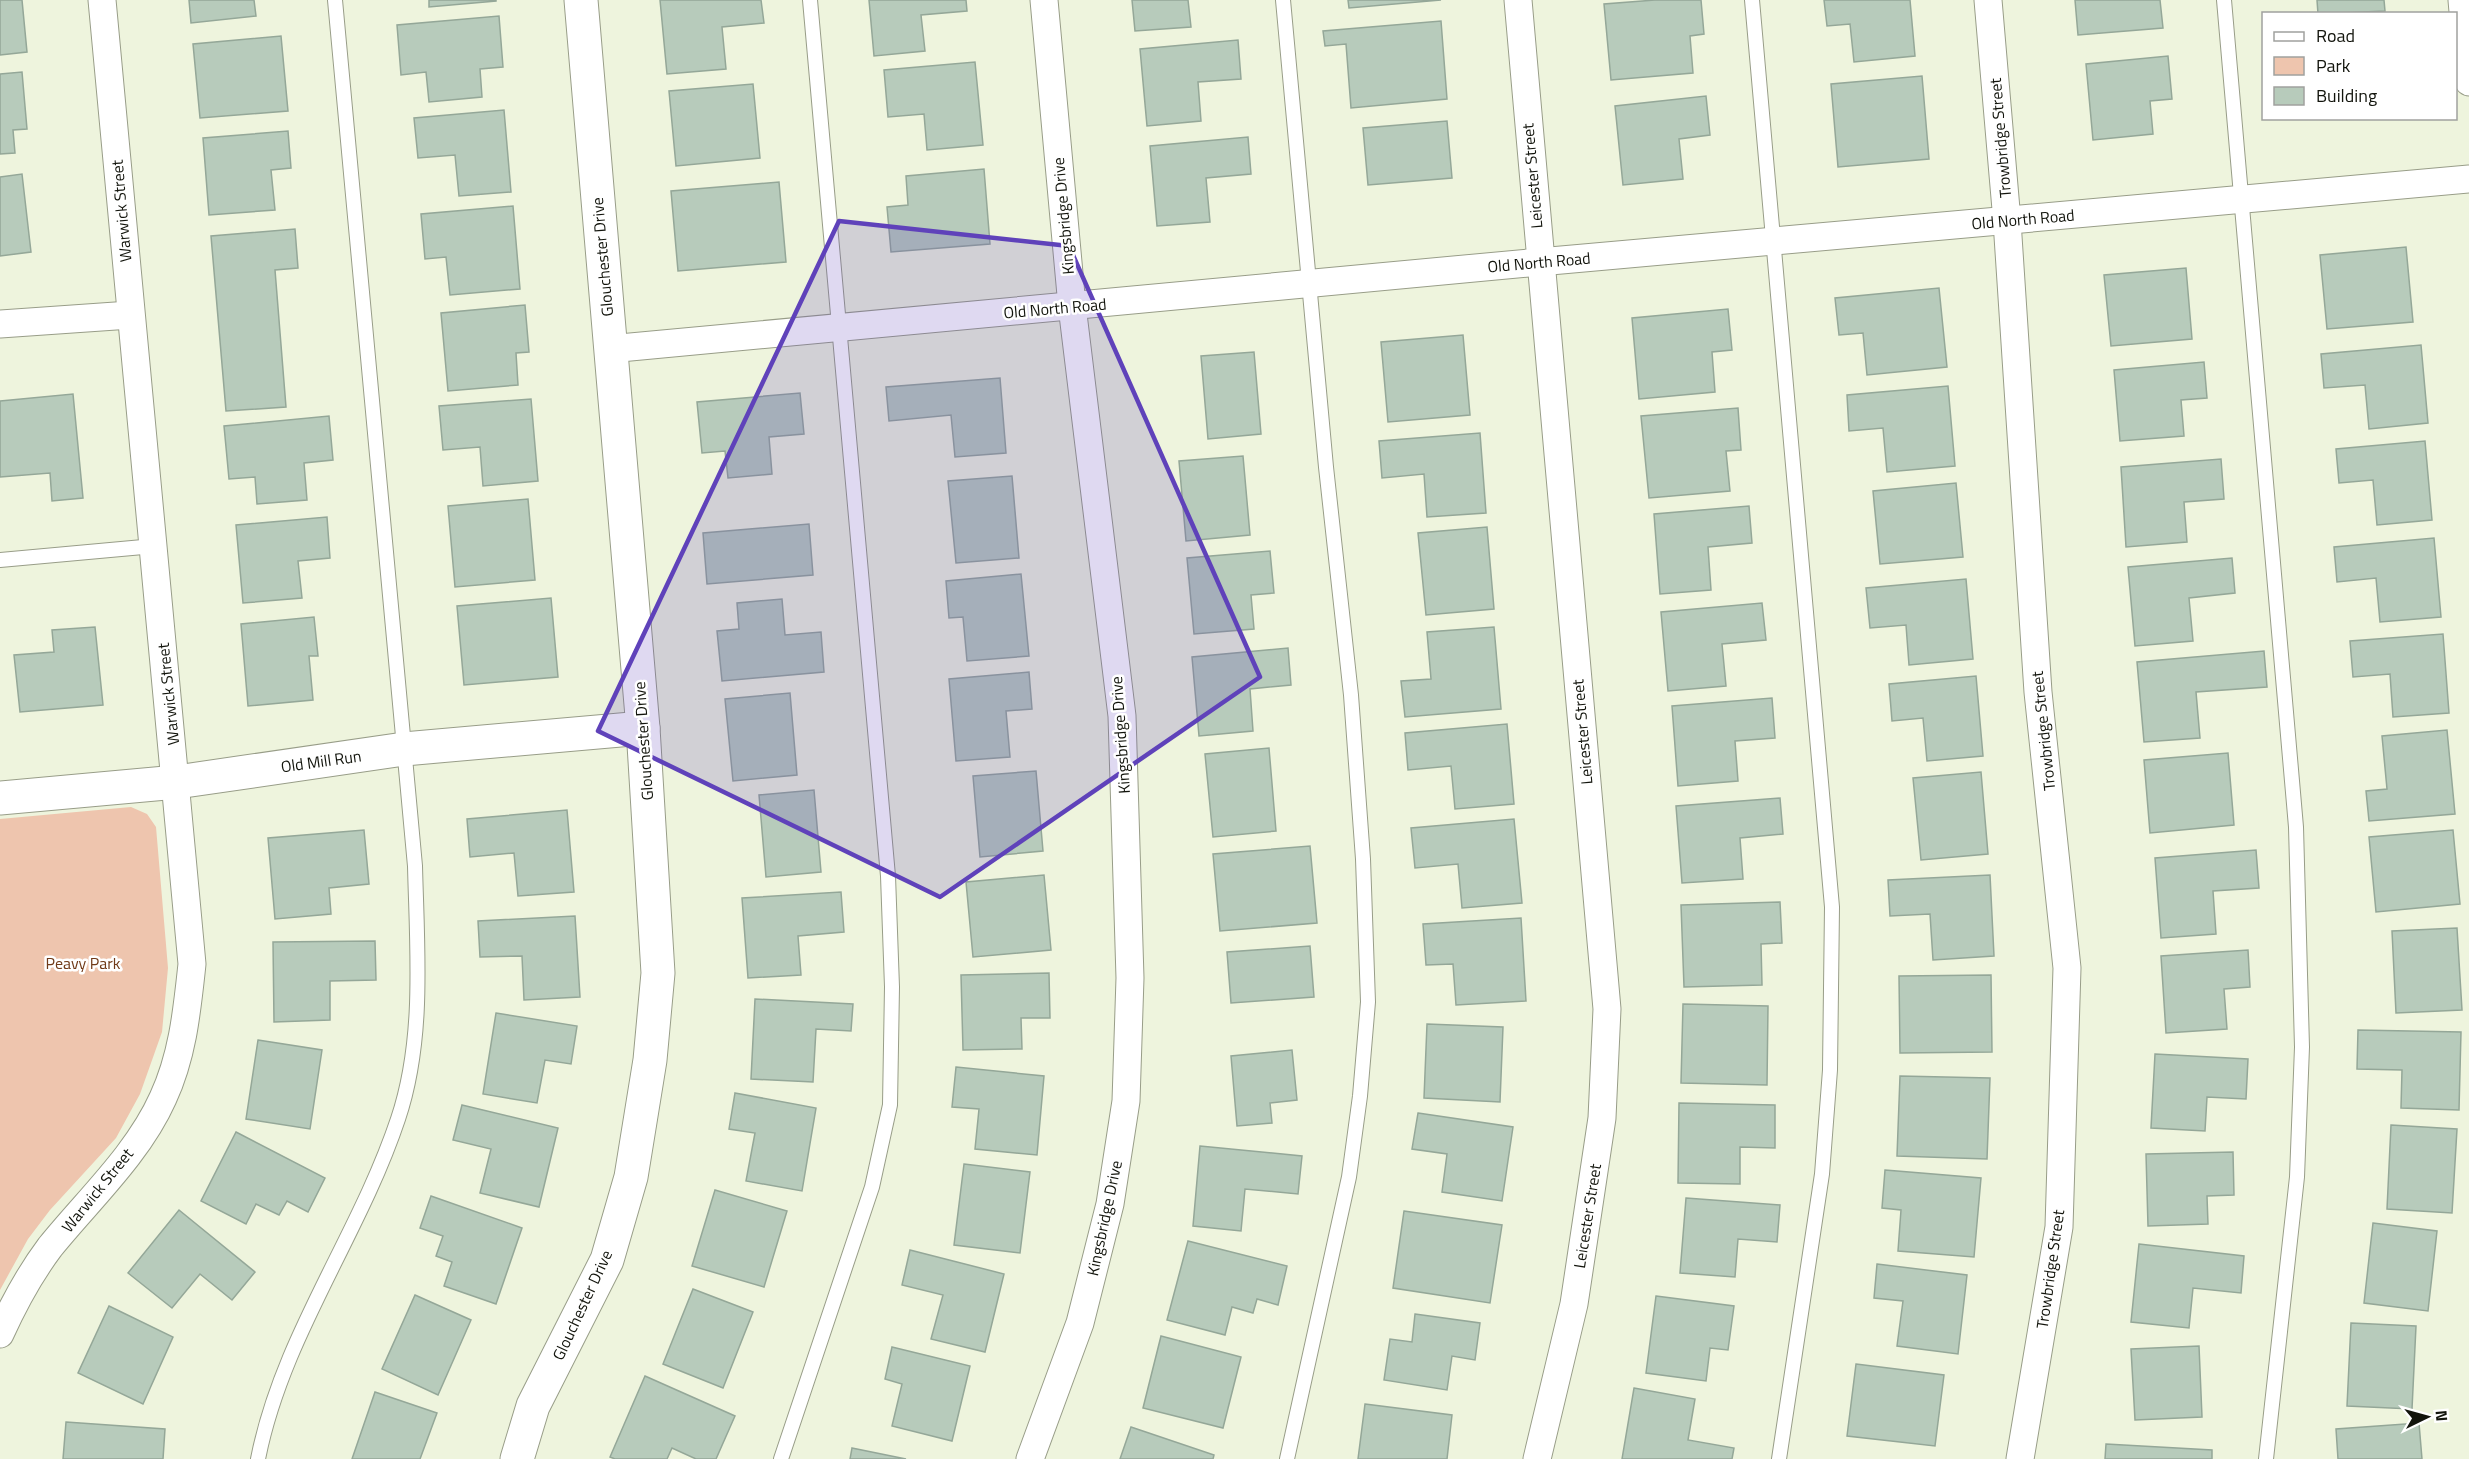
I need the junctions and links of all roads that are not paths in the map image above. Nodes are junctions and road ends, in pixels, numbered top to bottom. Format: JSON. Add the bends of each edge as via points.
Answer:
{"nodes":[{"id":1,"x":102,"y":0,"type":"edge"},
{"id":2,"x":335,"y":0,"type":"edge"},
{"id":3,"x":581,"y":0,"type":"edge"},
{"id":4,"x":810,"y":0,"type":"edge"},
{"id":5,"x":1044,"y":0,"type":"edge"},
{"id":6,"x":1283,"y":0,"type":"edge"},
{"id":7,"x":1518,"y":0,"type":"edge"},
{"id":8,"x":1752,"y":0,"type":"edge"},
{"id":9,"x":1988,"y":0,"type":"edge"},
{"id":10,"x":2224,"y":0,"type":"edge"},
{"id":11,"x":2462,"y":0,"type":"edge"},
{"id":12,"x":2469,"y":82,"type":"edge"},
{"id":13,"x":2469,"y":179,"type":"edge"},
{"id":14,"x":2242,"y":200,"type":"junction"},
{"id":15,"x":2007,"y":221,"type":"junction"},
{"id":16,"x":1774,"y":241,"type":"junction"},
{"id":17,"x":1539,"y":262,"type":"junction"},
{"id":18,"x":1309,"y":284,"type":"junction"},
{"id":19,"x":1072,"y":306,"type":"junction"},
{"id":20,"x":130,"y":315,"type":"junction"},
{"id":21,"x":0,"y":324,"type":"edge"},
{"id":22,"x":841,"y":327,"type":"junction"},
{"id":23,"x":609,"y":349,"type":"junction"},
{"id":24,"x":154,"y":546,"type":"junction"},
{"id":25,"x":0,"y":560,"type":"edge"},
{"id":26,"x":643,"y":728,"type":"junction"},
{"id":27,"x":405,"y":749,"type":"junction"},
{"id":28,"x":177,"y":782,"type":"junction"},
{"id":29,"x":0,"y":798,"type":"edge"},
{"id":30,"x":0,"y":1334,"type":"edge"},
{"id":31,"x":258,"y":1459,"type":"edge"},
{"id":32,"x":517,"y":1459,"type":"edge"},
{"id":33,"x":781,"y":1459,"type":"edge"},
{"id":34,"x":1030,"y":1459,"type":"edge"},
{"id":35,"x":1287,"y":1459,"type":"edge"},
{"id":36,"x":1537,"y":1459,"type":"edge"},
{"id":37,"x":1779,"y":1459,"type":"edge"},
{"id":38,"x":2020,"y":1459,"type":"edge"},
{"id":39,"x":2266,"y":1459,"type":"edge"}],
"edges":[{"from":1,"to":20,"type":"street","name":"Warwick Street"},
{"from":2,"to":27,"type":"lane"},
{"from":3,"to":23,"type":"street","name":"Glouchester Drive"},
{"from":4,"to":22,"type":"lane"},
{"from":5,"to":19,"type":"street","name":"Kingsbridge Drive"},
{"from":6,"to":18,"type":"lane"},
{"from":7,"to":17,"type":"street","name":"Leicester Street"},
{"from":8,"to":16,"type":"lane"},
{"from":9,"to":15,"type":"street","name":"Trowbridge Street"},
{"from":10,"to":14,"type":"lane"},
{"from":11,"to":12,"type":"street"},
{"from":13,"to":14,"type":"street","name":"Old North Road"},
{"from":14,"to":15,"type":"street","name":"Old North Road"},
{"from":14,"to":39,"type":"lane","via":[[2296,827],[2300,924],[2302,1047],[2297,1177]]},
{"from":15,"to":16,"type":"street","name":"Old North Road"},
{"from":15,"to":38,"type":"street","name":"Trowbridge Street","via":[[2038,692],[2067,968],[2059,1227]]},
{"from":16,"to":17,"type":"street","name":"Old North Road"},
{"from":16,"to":37,"type":"lane","via":[[1832,907],[1833,982],[1822,1174]]},
{"from":17,"to":18,"type":"street","name":"Old North Road"},
{"from":17,"to":36,"type":"street","name":"Leicester Street","via":[[1607,1009],[1602,1118],[1577,1280]]},
{"from":18,"to":19,"type":"street","name":"Old North Road"},
{"from":18,"to":35,"type":"lane","via":[[1350,695],[1363,859],[1368,1002],[1349,1177]]},
{"from":19,"to":22,"type":"street","name":"Old North Road"},
{"from":19,"to":34,"type":"street","name":"Kingsbridge Drive","via":[[1122,716],[1130,978],[1126,1101],[1110,1204],[1080,1323]]},
{"from":20,"to":21,"type":"street"},
{"from":20,"to":24,"type":"street","name":"Warwick Street"},
{"from":22,"to":23,"type":"street","name":"Old North Road"},
{"from":22,"to":33,"type":"lane","via":[[888,876],[892,987],[890,1105],[872,1186]]},
{"from":23,"to":26,"type":"street","name":"Glouchester Drive"},
{"from":24,"to":25,"type":"lane"},
{"from":24,"to":28,"type":"street","name":"Warwick Street"},
{"from":26,"to":27,"type":"street","name":"Old Mill Run"},
{"from":26,"to":32,"type":"street","name":"Glouchester Drive","via":[[658,973],[650,1060],[631,1177],[607,1260],[533,1406]]},
{"from":27,"to":28,"type":"street","name":"Old Mill Run"},
{"from":27,"to":31,"type":"lane","via":[[417,932],[413,1053],[399,1119],[286,1362]]},
{"from":28,"to":29,"type":"street","name":"Old Mill Run"},
{"from":28,"to":30,"type":"street","name":"Warwick Street","via":[[192,964],[185,1035],[163,1099],[123,1162],[19,1291]]}]}
